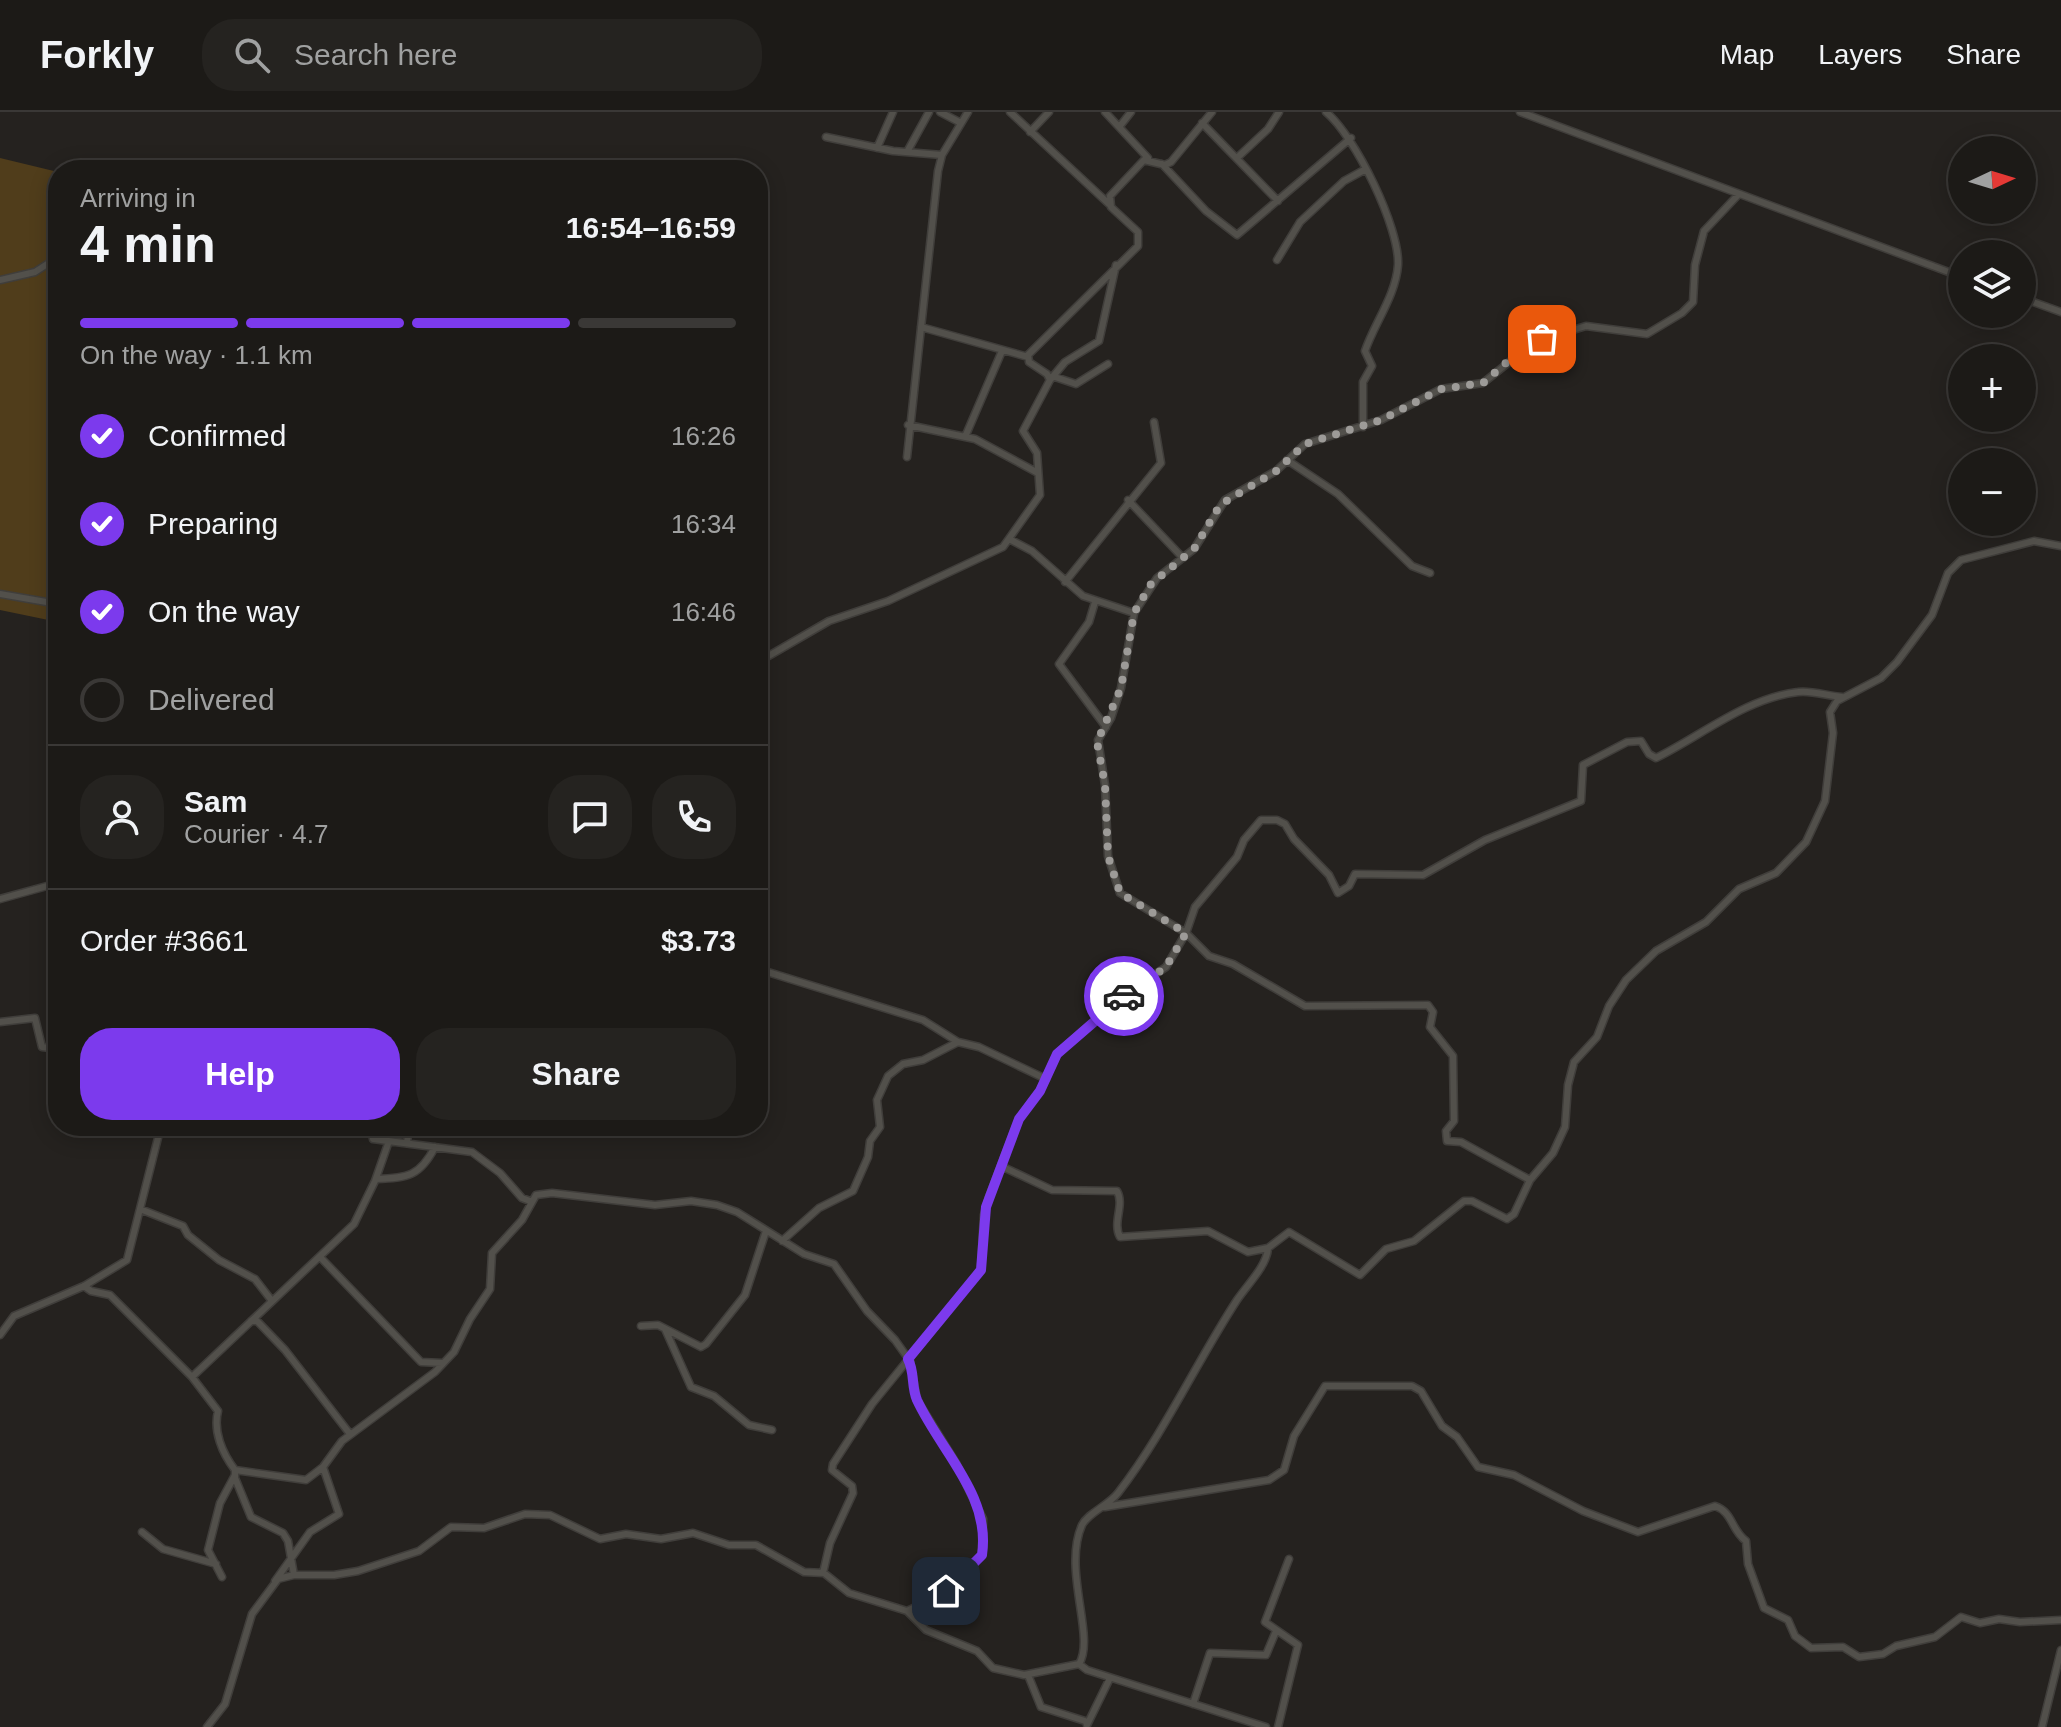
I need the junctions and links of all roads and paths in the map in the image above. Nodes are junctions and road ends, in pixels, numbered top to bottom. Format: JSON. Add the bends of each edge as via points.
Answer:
{"nodes":[{"id":1,"x":893,"y":112,"type":"edge"},
{"id":2,"x":929,"y":112,"type":"edge"},
{"id":3,"x":940,"y":112,"type":"edge"},
{"id":4,"x":968,"y":112,"type":"edge"},
{"id":5,"x":1010,"y":112,"type":"edge"},
{"id":6,"x":1049,"y":112,"type":"edge"},
{"id":7,"x":1105,"y":112,"type":"edge"},
{"id":8,"x":1131,"y":112,"type":"edge"},
{"id":9,"x":1212,"y":112,"type":"edge"},
{"id":10,"x":1279,"y":112,"type":"edge"},
{"id":11,"x":1326,"y":112,"type":"edge"},
{"id":12,"x":1520,"y":112,"type":"edge"},
{"id":13,"x":1530,"y":114,"type":"edge"},
{"id":14,"x":961,"y":123,"type":"junction"},
{"id":15,"x":1202,"y":123,"type":"junction"},
{"id":16,"x":1120,"y":126,"type":"junction"},
{"id":17,"x":1030,"y":132,"type":"junction"},
{"id":18,"x":826,"y":137,"type":"dead end"},
{"id":19,"x":1351,"y":138,"type":"junction"},
{"id":20,"x":877,"y":148,"type":"junction"},
{"id":21,"x":907,"y":152,"type":"junction"},
{"id":22,"x":942,"y":155,"type":"junction"},
{"id":23,"x":1238,"y":157,"type":"junction"},
{"id":24,"x":1148,"y":158,"type":"junction"},
{"id":25,"x":1162,"y":164,"type":"junction"},
{"id":26,"x":1366,"y":169,"type":"junction"},
{"id":27,"x":1738,"y":195,"type":"junction"},
{"id":28,"x":1278,"y":201,"type":"junction"},
{"id":29,"x":1109,"y":204,"type":"junction"},
{"id":30,"x":1277,"y":260,"type":"dead end"},
{"id":31,"x":48,"y":264,"type":"edge"},
{"id":32,"x":1116,"y":265,"type":"junction"},
{"id":33,"x":1948,"y":272,"type":"edge"},
{"id":34,"x":0,"y":280,"type":"edge"},
{"id":35,"x":2036,"y":303,"type":"edge"},
{"id":36,"x":2061,"y":312,"type":"edge"},
{"id":37,"x":921,"y":327,"type":"junction"},
{"id":38,"x":1002,"y":351,"type":"junction"},
{"id":39,"x":1028,"y":357,"type":"junction"},
{"id":40,"x":1108,"y":364,"type":"dead end"},
{"id":41,"x":1052,"y":379,"type":"junction"},
{"id":42,"x":1154,"y":422,"type":"dead end"},
{"id":43,"x":908,"y":425,"type":"junction"},
{"id":44,"x":1363,"y":427,"type":"junction"},
{"id":45,"x":965,"y":437,"type":"junction"},
{"id":46,"x":907,"y":457,"type":"dead end"},
{"id":47,"x":1287,"y":460,"type":"junction"},
{"id":48,"x":1038,"y":473,"type":"junction"},
{"id":49,"x":1128,"y":500,"type":"junction"},
{"id":50,"x":1011,"y":540,"type":"junction"},
{"id":51,"x":2061,"y":546,"type":"edge"},
{"id":52,"x":1183,"y":558,"type":"junction"},
{"id":53,"x":1430,"y":573,"type":"dead end"},
{"id":54,"x":1065,"y":582,"type":"junction"},
{"id":55,"x":0,"y":594,"type":"edge"},
{"id":56,"x":48,"y":602,"type":"edge"},
{"id":57,"x":1095,"y":602,"type":"junction"},
{"id":58,"x":1134,"y":613,"type":"junction"},
{"id":59,"x":768,"y":656,"type":"edge"},
{"id":60,"x":1842,"y":697,"type":"junction"},
{"id":61,"x":1106,"y":727,"type":"junction"},
{"id":62,"x":48,"y":886,"type":"edge"},
{"id":63,"x":0,"y":899,"type":"edge"},
{"id":64,"x":1186,"y":933,"type":"junction"},
{"id":65,"x":768,"y":972,"type":"edge"},
{"id":66,"x":0,"y":1022,"type":"edge"},
{"id":67,"x":958,"y":1042,"type":"junction"},
{"id":68,"x":48,"y":1048,"type":"edge"},
{"id":69,"x":1046,"y":1079,"type":"junction"},
{"id":70,"x":158,"y":1136,"type":"edge"},
{"id":71,"x":373,"y":1136,"type":"edge"},
{"id":72,"x":408,"y":1136,"type":"edge"},
{"id":73,"x":389,"y":1141,"type":"junction"},
{"id":74,"x":407,"y":1143,"type":"junction"},
{"id":75,"x":435,"y":1147,"type":"junction"},
{"id":76,"x":1001,"y":1166,"type":"junction"},
{"id":77,"x":376,"y":1179,"type":"junction"},
{"id":78,"x":1530,"y":1180,"type":"junction"},
{"id":79,"x":530,"y":1201,"type":"junction"},
{"id":80,"x":140,"y":1209,"type":"junction"},
{"id":81,"x":766,"y":1231,"type":"junction"},
{"id":82,"x":782,"y":1241,"type":"junction"},
{"id":83,"x":1268,"y":1248,"type":"junction"},
{"id":84,"x":321,"y":1258,"type":"junction"},
{"id":85,"x":103,"y":1275,"type":"junction"},
{"id":86,"x":84,"y":1286,"type":"junction"},
{"id":87,"x":110,"y":1295,"type":"junction"},
{"id":88,"x":272,"y":1301,"type":"junction"},
{"id":89,"x":254,"y":1319,"type":"junction"},
{"id":90,"x":641,"y":1326,"type":"dead end"},
{"id":91,"x":665,"y":1329,"type":"junction"},
{"id":92,"x":0,"y":1335,"type":"edge"},
{"id":93,"x":908,"y":1359,"type":"junction"},
{"id":94,"x":442,"y":1363,"type":"junction"},
{"id":95,"x":192,"y":1377,"type":"junction"},
{"id":96,"x":772,"y":1430,"type":"dead end"},
{"id":97,"x":350,"y":1434,"type":"junction"},
{"id":98,"x":323,"y":1467,"type":"junction"},
{"id":99,"x":235,"y":1472,"type":"junction"},
{"id":100,"x":1105,"y":1507,"type":"junction"},
{"id":101,"x":142,"y":1532,"type":"dead end"},
{"id":102,"x":1289,"y":1559,"type":"dead end"},
{"id":103,"x":291,"y":1560,"type":"junction"},
{"id":104,"x":216,"y":1564,"type":"junction"},
{"id":105,"x":823,"y":1573,"type":"junction"},
{"id":106,"x":294,"y":1575,"type":"junction"},
{"id":107,"x":222,"y":1577,"type":"dead end"},
{"id":108,"x":275,"y":1581,"type":"junction"},
{"id":109,"x":907,"y":1611,"type":"junction"},
{"id":110,"x":2061,"y":1620,"type":"edge"},
{"id":111,"x":1276,"y":1631,"type":"junction"},
{"id":112,"x":2061,"y":1650,"type":"edge"},
{"id":113,"x":1079,"y":1664,"type":"junction"},
{"id":114,"x":1028,"y":1675,"type":"junction"},
{"id":115,"x":1110,"y":1678,"type":"junction"},
{"id":116,"x":1193,"y":1704,"type":"junction"},
{"id":117,"x":1070,"y":1716,"type":"junction"},
{"id":118,"x":1069,"y":1725,"type":"edge"},
{"id":119,"x":1087,"y":1726,"type":"edge"},
{"id":120,"x":207,"y":1727,"type":"edge"},
{"id":121,"x":1266,"y":1727,"type":"edge"},
{"id":122,"x":1278,"y":1727,"type":"edge"},
{"id":123,"x":2042,"y":1727,"type":"edge"}],
"edges":[{"from":1,"to":20,"type":"street"},
{"from":2,"to":21,"type":"street"},
{"from":3,"to":14,"type":"street"},
{"from":4,"to":14,"type":"street"},
{"from":5,"to":17,"type":"street"},
{"from":6,"to":17,"type":"street"},
{"from":7,"to":16,"type":"street"},
{"from":8,"to":16,"type":"street"},
{"from":9,"to":15,"type":"street"},
{"from":10,"to":23,"type":"street"},
{"from":11,"to":19,"type":"street"},
{"from":12,"to":13,"type":"street"},
{"from":13,"to":27,"type":"street"},
{"from":14,"to":22,"type":"street"},
{"from":15,"to":23,"type":"street"},
{"from":15,"to":25,"type":"street","via":[[1171,162]]},
{"from":16,"to":24,"type":"street"},
{"from":17,"to":29,"type":"street"},
{"from":18,"to":20,"type":"street"},
{"from":19,"to":26,"type":"street"},
{"from":19,"to":28,"type":"street"},
{"from":20,"to":21,"type":"street"},
{"from":21,"to":22,"type":"street"},
{"from":22,"to":37,"type":"street"},
{"from":23,"to":28,"type":"street"},
{"from":24,"to":25,"type":"street"},
{"from":24,"to":29,"type":"street","via":[[1113,192]]},
{"from":25,"to":28,"type":"street","via":[[1232,235],[1242,233]]},
{"from":26,"to":30,"type":"street","via":[[1344,181],[1300,222]]},
{"from":26,"to":44,"type":"street","via":[[1392,231],[1398,266],[1365,351],[1372,366],[1362,391]]},
{"from":27,"to":33,"type":"street"},
{"from":27,"to":44,"type":"street","via":[[1704,231],[1693,302],[1662,327],[1647,334],[1586,326],[1548,337],[1525,346],[1483,383],[1441,389]]},
{"from":29,"to":32,"type":"street","via":[[1140,240]]},
{"from":31,"to":34,"type":"street"},
{"from":32,"to":39,"type":"street"},
{"from":32,"to":41,"type":"street","via":[[1099,341],[1065,362]]},
{"from":35,"to":36,"type":"street"},
{"from":37,"to":38,"type":"street"},
{"from":37,"to":43,"type":"street"},
{"from":38,"to":39,"type":"street"},
{"from":38,"to":45,"type":"street"},
{"from":39,"to":41,"type":"street"},
{"from":40,"to":41,"type":"street","via":[[1076,384]]},
{"from":41,"to":48,"type":"street","via":[[1023,431],[1035,447]]},
{"from":42,"to":49,"type":"street","via":[[1161,462]]},
{"from":43,"to":45,"type":"street"},
{"from":43,"to":46,"type":"street"},
{"from":44,"to":47,"type":"street","via":[[1305,444]]},
{"from":45,"to":48,"type":"street"},
{"from":47,"to":52,"type":"street","via":[[1220,505]]},
{"from":47,"to":53,"type":"street","via":[[1338,494],[1412,566]]},
{"from":48,"to":50,"type":"street","via":[[1040,497]]},
{"from":49,"to":52,"type":"street"},
{"from":49,"to":54,"type":"street"},
{"from":50,"to":54,"type":"street","via":[[1032,551]]},
{"from":50,"to":59,"type":"street","via":[[989,556],[888,601],[829,621]]},
{"from":51,"to":60,"type":"street","via":[[2034,541],[1961,560],[1948,573],[1928,621],[1897,662],[1881,678]]},
{"from":52,"to":58,"type":"street","via":[[1151,584]]},
{"from":54,"to":57,"type":"street"},
{"from":55,"to":56,"type":"street"},
{"from":57,"to":58,"type":"street"},
{"from":57,"to":61,"type":"street","via":[[1089,622],[1059,664]]},
{"from":58,"to":61,"type":"street","via":[[1121,688]]},
{"from":60,"to":64,"type":"street","via":[[1783,695],[1743,710],[1656,758],[1641,741],[1627,742],[1583,765],[1581,801],[1485,840],[1423,875],[1355,874],[1338,893],[1285,824],[1262,819],[1195,907]]},
{"from":60,"to":78,"type":"street","via":[[1830,712],[1833,733],[1825,801],[1806,842],[1776,873],[1739,889],[1706,922],[1656,951],[1626,980],[1597,1037],[1574,1062],[1565,1127],[1553,1153]]},
{"from":61,"to":64,"type":"street","via":[[1097,742],[1115,885],[1124,897]]},
{"from":62,"to":63,"type":"street"},
{"from":64,"to":69,"type":"street","via":[[1162,971],[1120,998],[1065,1046]]},
{"from":64,"to":78,"type":"street","via":[[1209,956],[1305,1006],[1428,1005],[1433,1012],[1430,1027],[1453,1056],[1454,1121],[1446,1131],[1447,1141],[1461,1142]]},
{"from":65,"to":67,"type":"street","via":[[923,1020]]},
{"from":66,"to":68,"type":"street","via":[[35,1018],[42,1047]]},
{"from":67,"to":69,"type":"street"},
{"from":67,"to":82,"type":"street","via":[[903,1064],[888,1076],[877,1100],[880,1127],[853,1191],[819,1208]]},
{"from":69,"to":76,"type":"street","via":[[1019,1119]]},
{"from":70,"to":80,"type":"street"},
{"from":71,"to":73,"type":"street"},
{"from":72,"to":74,"type":"street"},
{"from":73,"to":74,"type":"street"},
{"from":73,"to":77,"type":"street"},
{"from":74,"to":75,"type":"street"},
{"from":75,"to":77,"type":"street","via":[[420,1170]]},
{"from":75,"to":79,"type":"street","via":[[472,1152]]},
{"from":76,"to":83,"type":"street","via":[[1052,1190],[1117,1191],[1120,1237],[1208,1231],[1244,1252]]},
{"from":76,"to":93,"type":"street","via":[[984,1215],[981,1270]]},
{"from":77,"to":84,"type":"street","via":[[359,1217]]},
{"from":78,"to":83,"type":"street","via":[[1507,1219],[1464,1201],[1414,1241],[1386,1249],[1360,1275],[1289,1232]]},
{"from":79,"to":81,"type":"street","via":[[552,1193],[655,1205],[702,1202],[730,1208]]},
{"from":79,"to":94,"type":"street","via":[[522,1220],[492,1253],[490,1289],[457,1348]]},
{"from":80,"to":85,"type":"street","via":[[127,1260]]},
{"from":80,"to":88,"type":"street","via":[[183,1226],[227,1267],[255,1279]]},
{"from":81,"to":82,"type":"street"},
{"from":81,"to":91,"type":"street","via":[[745,1295],[712,1339],[701,1347]]},
{"from":82,"to":93,"type":"street","via":[[834,1264]]},
{"from":83,"to":100,"type":"street","via":[[1153,1443]]},
{"from":84,"to":88,"type":"street"},
{"from":84,"to":94,"type":"street","via":[[421,1362]]},
{"from":85,"to":86,"type":"street"},
{"from":85,"to":87,"type":"street"},
{"from":86,"to":87,"type":"street"},
{"from":86,"to":92,"type":"street","via":[[14,1316]]},
{"from":87,"to":95,"type":"street"},
{"from":88,"to":89,"type":"street"},
{"from":89,"to":95,"type":"street"},
{"from":89,"to":97,"type":"street","via":[[291,1357]]},
{"from":90,"to":91,"type":"street"},
{"from":91,"to":96,"type":"street","via":[[691,1387],[714,1396],[749,1425]]},
{"from":93,"to":105,"type":"street","via":[[855,1426],[833,1464],[853,1493]]},
{"from":93,"to":109,"type":"street","via":[[917,1400],[956,1463],[985,1527],[982,1555],[942,1594]]},
{"from":94,"to":97,"type":"street"},
{"from":95,"to":99,"type":"street","via":[[218,1411],[220,1444]]},
{"from":97,"to":98,"type":"street"},
{"from":98,"to":99,"type":"street","via":[[303,1480]]},
{"from":98,"to":103,"type":"street","via":[[339,1514],[315,1528]]},
{"from":99,"to":103,"type":"street","via":[[251,1517],[283,1533]]},
{"from":99,"to":104,"type":"street","via":[[220,1503],[208,1550]]},
{"from":100,"to":110,"type":"street","via":[[1269,1480],[1284,1470],[1294,1436],[1324,1387],[1412,1386],[1478,1467],[1514,1475],[1627,1529],[1648,1532],[1720,1507],[1746,1542],[1764,1608],[1785,1618],[1795,1636],[1811,1648],[1843,1647],[1859,1657],[1880,1655],[1935,1637],[1961,1617],[1980,1623]]},
{"from":100,"to":113,"type":"street","via":[[1083,1523],[1077,1548],[1075,1586],[1084,1652]]},
{"from":101,"to":104,"type":"street","via":[[163,1549]]},
{"from":102,"to":111,"type":"street","via":[[1265,1622]]},
{"from":103,"to":106,"type":"street"},
{"from":103,"to":108,"type":"street"},
{"from":104,"to":107,"type":"street"},
{"from":105,"to":106,"type":"street","via":[[804,1572],[756,1545],[729,1545],[693,1533],[600,1539],[550,1515],[530,1514],[484,1528],[451,1527],[419,1551],[358,1571]]},
{"from":105,"to":109,"type":"street","via":[[849,1593]]},
{"from":106,"to":108,"type":"street"},
{"from":108,"to":120,"type":"street","via":[[252,1614],[225,1704]]},
{"from":109,"to":114,"type":"street","via":[[926,1630],[977,1651],[993,1668]]},
{"from":111,"to":116,"type":"street","via":[[1266,1655],[1210,1653]]},
{"from":111,"to":122,"type":"street","via":[[1298,1645]]},
{"from":112,"to":123,"type":"street"},
{"from":113,"to":114,"type":"street"},
{"from":113,"to":115,"type":"street"},
{"from":114,"to":117,"type":"street","via":[[1041,1707]]},
{"from":115,"to":116,"type":"street"},
{"from":115,"to":119,"type":"street"},
{"from":116,"to":121,"type":"street"},
{"from":117,"to":118,"type":"street"},
{"from":117,"to":119,"type":"street"}]}
